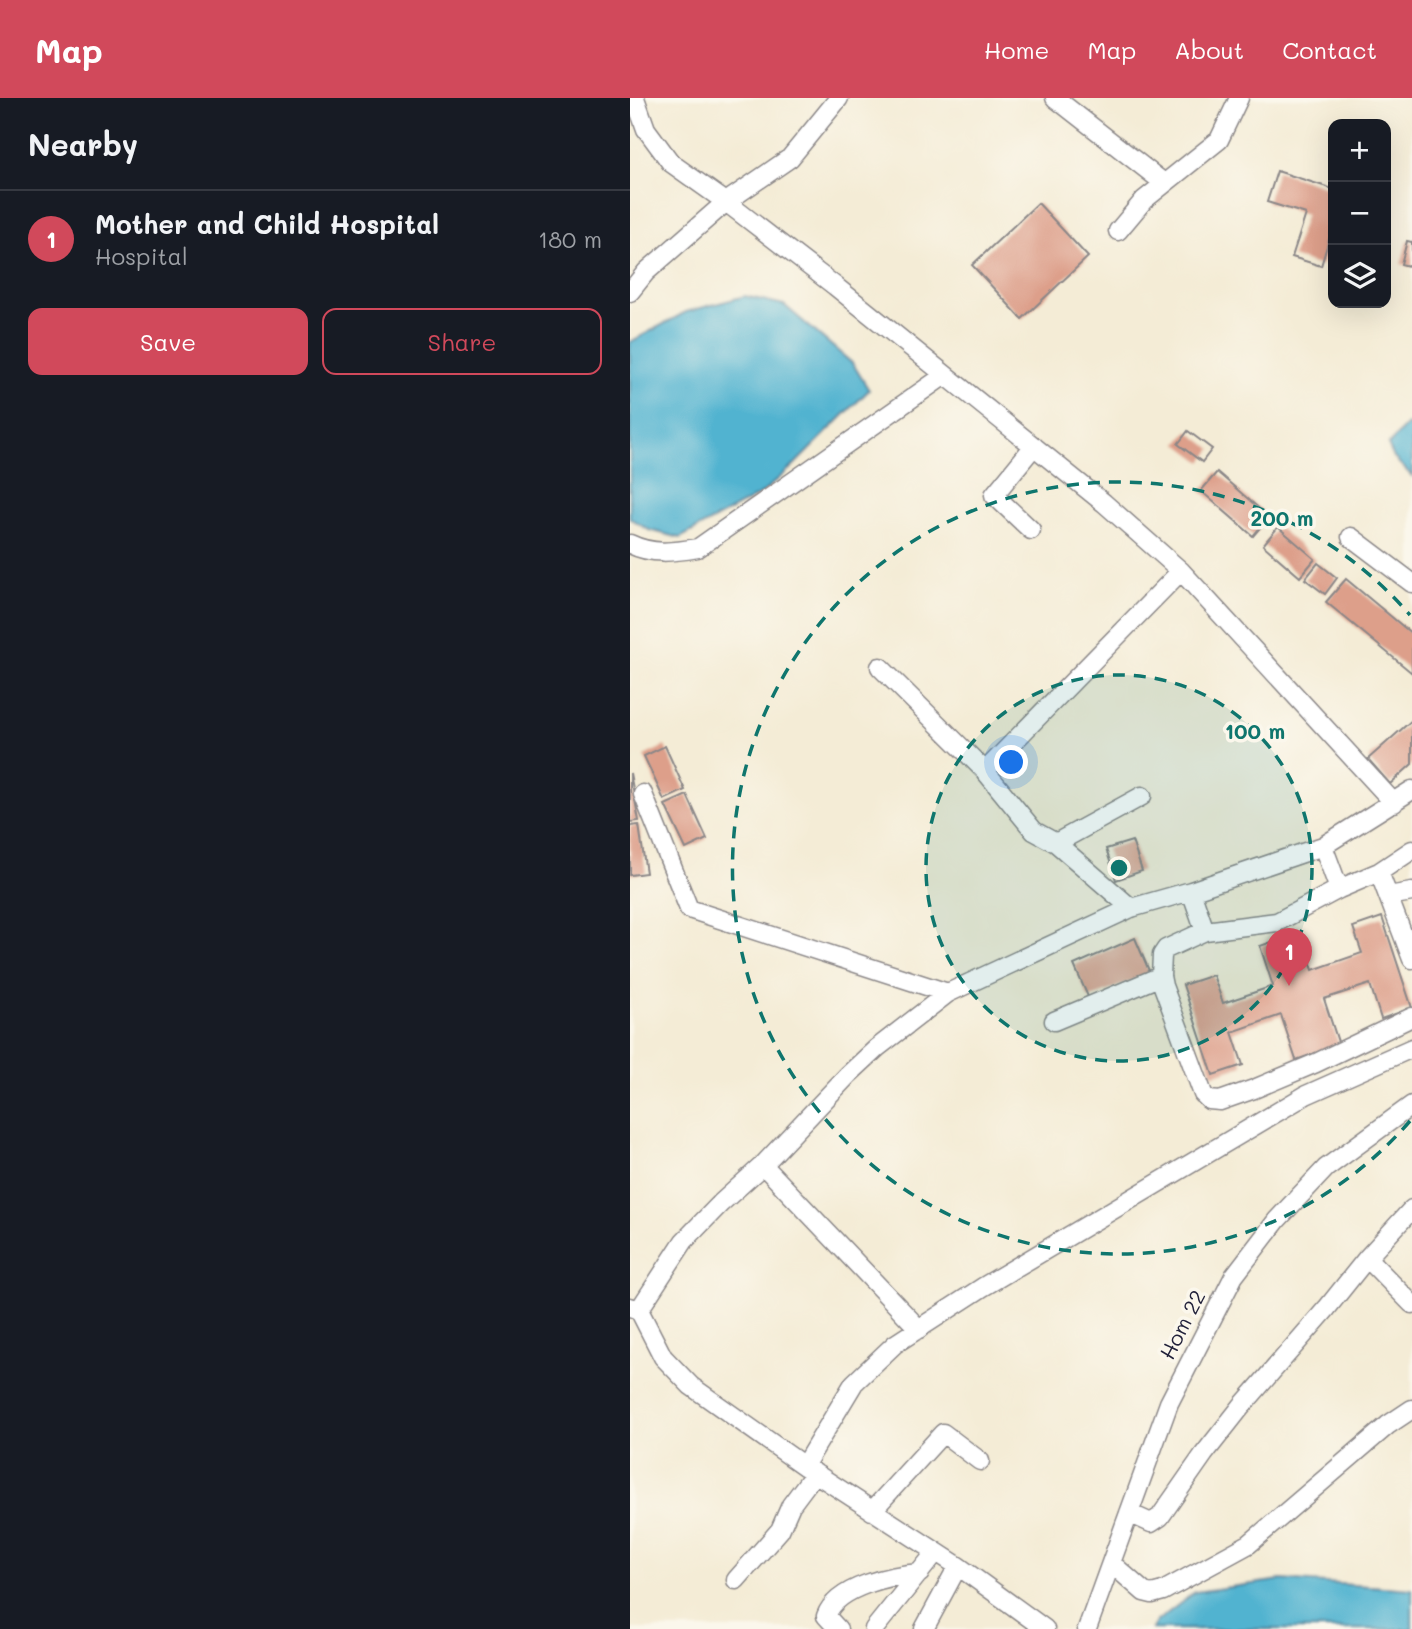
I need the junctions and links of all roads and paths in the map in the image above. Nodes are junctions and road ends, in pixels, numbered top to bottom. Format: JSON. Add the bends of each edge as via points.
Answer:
{"nodes":[{"id":1,"x":635,"y":98,"type":"edge"},
{"id":2,"x":839,"y":98,"type":"edge"},
{"id":3,"x":1055,"y":98,"type":"edge"},
{"id":4,"x":1239,"y":98,"type":"edge"},
{"id":5,"x":1164,"y":183,"type":"junction"},
{"id":6,"x":726,"y":202,"type":"junction"},
{"id":7,"x":1118,"y":231,"type":"dead end"},
{"id":8,"x":630,"y":292,"type":"edge"},
{"id":9,"x":946,"y":375,"type":"junction"},
{"id":10,"x":1034,"y":446,"type":"junction"},
{"id":11,"x":1031,"y":530,"type":"dead end"},
{"id":12,"x":1351,"y":537,"type":"dead end"},
{"id":13,"x":630,"y":544,"type":"edge"},
{"id":14,"x":1181,"y":571,"type":"junction"},
{"id":15,"x":1412,"y":583,"type":"edge"},
{"id":16,"x":880,"y":667,"type":"dead end"},
{"id":17,"x":985,"y":771,"type":"junction"},
{"id":18,"x":1412,"y":790,"type":"edge"},
{"id":19,"x":643,"y":794,"type":"dead end"},
{"id":20,"x":1142,"y":796,"type":"dead end"},
{"id":21,"x":1394,"y":803,"type":"junction"},
{"id":22,"x":1056,"y":843,"type":"junction"},
{"id":23,"x":1323,"y":846,"type":"junction"},
{"id":24,"x":1412,"y":850,"type":"edge"},
{"id":25,"x":1379,"y":872,"type":"junction"},
{"id":26,"x":1339,"y":890,"type":"junction"},
{"id":27,"x":1191,"y":891,"type":"junction"},
{"id":28,"x":1411,"y":894,"type":"edge"},
{"id":29,"x":1388,"y":896,"type":"junction"},
{"id":30,"x":1131,"y":908,"type":"junction"},
{"id":31,"x":1205,"y":931,"type":"junction"},
{"id":32,"x":1412,"y":959,"type":"edge"},
{"id":33,"x":1161,"y":976,"type":"junction"},
{"id":34,"x":948,"y":993,"type":"junction"},
{"id":35,"x":1412,"y":1017,"type":"edge"},
{"id":36,"x":1054,"y":1021,"type":"dead end"},
{"id":37,"x":1412,"y":1048,"type":"edge"},
{"id":38,"x":1410,"y":1109,"type":"edge"},
{"id":39,"x":762,"y":1165,"type":"junction"},
{"id":40,"x":1412,"y":1209,"type":"edge"},
{"id":41,"x":1367,"y":1258,"type":"junction"},
{"id":42,"x":1412,"y":1304,"type":"edge"},
{"id":43,"x":634,"y":1309,"type":"edge"},
{"id":44,"x":919,"y":1329,"type":"junction"},
{"id":45,"x":1412,"y":1409,"type":"edge"},
{"id":46,"x":980,"y":1461,"type":"dead end"},
{"id":47,"x":809,"y":1470,"type":"junction"},
{"id":48,"x":873,"y":1511,"type":"junction"},
{"id":49,"x":1129,"y":1513,"type":"junction"},
{"id":50,"x":936,"y":1552,"type":"junction"},
{"id":51,"x":1111,"y":1563,"type":"junction"},
{"id":52,"x":958,"y":1566,"type":"junction"},
{"id":53,"x":920,"y":1573,"type":"junction"},
{"id":54,"x":736,"y":1580,"type":"dead end"},
{"id":55,"x":838,"y":1629,"type":"edge"},
{"id":56,"x":874,"y":1629,"type":"edge"},
{"id":57,"x":925,"y":1629,"type":"edge"},
{"id":58,"x":1045,"y":1629,"type":"edge"},
{"id":59,"x":1087,"y":1629,"type":"edge"}],
"edges":[{"from":1,"to":6,"type":"street","via":[[646,129],[671,163]]},
{"from":2,"to":6,"type":"street","via":[[789,159]]},
{"from":3,"to":5,"type":"street"},
{"from":4,"to":5,"type":"street","via":[[1219,140]]},
{"from":5,"to":7,"type":"street"},
{"from":6,"to":8,"type":"street","via":[[646,272]]},
{"from":6,"to":9,"type":"street"},
{"from":9,"to":10,"type":"street"},
{"from":9,"to":13,"type":"street","via":[[698,548],[670,553]]},
{"from":10,"to":11,"type":"street","via":[[994,495]]},
{"from":10,"to":14,"type":"street"},
{"from":12,"to":15,"type":"street"},
{"from":14,"to":17,"type":"street"},
{"from":14,"to":21,"type":"street"},
{"from":16,"to":17,"type":"street"},
{"from":17,"to":22,"type":"street","via":[[1034,831]]},
{"from":18,"to":21,"type":"street"},
{"from":19,"to":34,"type":"street","via":[[689,909]]},
{"from":20,"to":22,"type":"street"},
{"from":21,"to":23,"type":"street"},
{"from":22,"to":30,"type":"street"},
{"from":23,"to":26,"type":"street"},
{"from":23,"to":27,"type":"street"},
{"from":24,"to":25,"type":"street"},
{"from":25,"to":26,"type":"street"},
{"from":25,"to":29,"type":"street"},
{"from":26,"to":31,"type":"street","via":[[1277,922]]},
{"from":27,"to":30,"type":"street"},
{"from":27,"to":31,"type":"street"},
{"from":28,"to":29,"type":"street"},
{"from":29,"to":32,"type":"street"},
{"from":30,"to":34,"type":"street"},
{"from":31,"to":33,"type":"street","via":[[1166,949]]},
{"from":33,"to":35,"type":"street","via":[[1209,1100],[1254,1090]]},
{"from":33,"to":36,"type":"street"},
{"from":34,"to":39,"type":"street","via":[[848,1074]]},
{"from":37,"to":44,"type":"street","via":[[1306,1095]]},
{"from":38,"to":49,"type":"street","name":"Hom 22","via":[[1326,1168],[1234,1276],[1169,1403]]},
{"from":39,"to":43,"type":"street","via":[[684,1241]]},
{"from":39,"to":44,"type":"street"},
{"from":40,"to":41,"type":"street"},
{"from":41,"to":42,"type":"street"},
{"from":41,"to":49,"type":"street","via":[[1241,1407],[1160,1517],[1151,1523]]},
{"from":43,"to":47,"type":"street","via":[[663,1357],[691,1386]]},
{"from":44,"to":47,"type":"street","via":[[895,1344],[854,1383]]},
{"from":45,"to":51,"type":"street","via":[[1249,1544],[1163,1591],[1144,1592]]},
{"from":46,"to":48,"type":"street","via":[[943,1433]]},
{"from":47,"to":48,"type":"street"},
{"from":47,"to":54,"type":"street","via":[[780,1531]]},
{"from":48,"to":50,"type":"street"},
{"from":49,"to":51,"type":"street","name":"Hom 22"},
{"from":50,"to":52,"type":"street"},
{"from":50,"to":53,"type":"street"},
{"from":51,"to":59,"type":"street","name":"Hom 22"},
{"from":52,"to":57,"type":"street"},
{"from":52,"to":58,"type":"street"},
{"from":53,"to":55,"type":"street","via":[[899,1574],[856,1587],[828,1610],[826,1616]]},
{"from":53,"to":56,"type":"street"}]}
